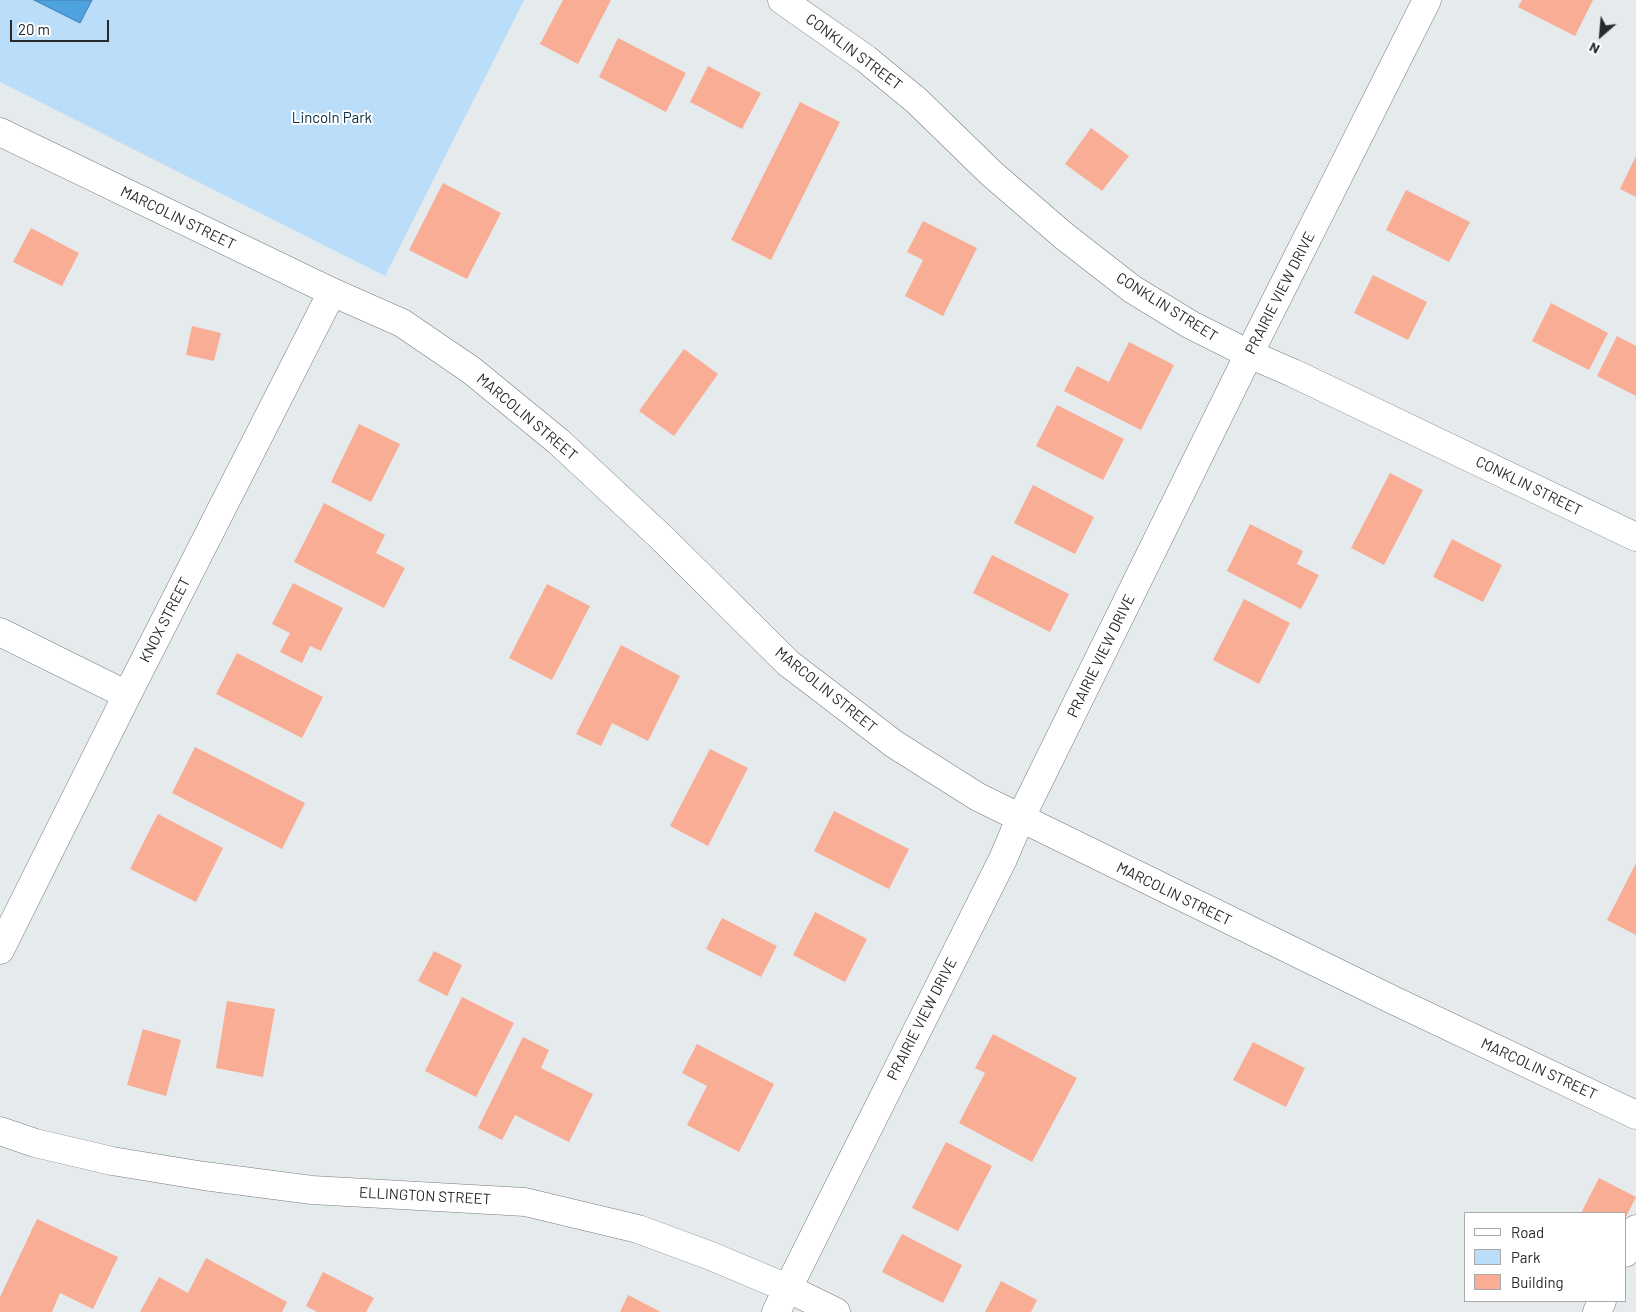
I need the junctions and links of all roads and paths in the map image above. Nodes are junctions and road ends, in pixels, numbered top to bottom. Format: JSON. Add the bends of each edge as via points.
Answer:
{"nodes":[{"id":1,"x":782,"y":0,"type":"edge"},
{"id":2,"x":1428,"y":0,"type":"edge"},
{"id":3,"x":0,"y":132,"type":"edge"},
{"id":4,"x":332,"y":292,"type":"junction"},
{"id":5,"x":1249,"y":354,"type":"junction"},
{"id":6,"x":1636,"y":537,"type":"edge"},
{"id":7,"x":0,"y":632,"type":"edge"},
{"id":8,"x":127,"y":695,"type":"junction"},
{"id":9,"x":1020,"y":819,"type":"junction"},
{"id":10,"x":0,"y":950,"type":"edge"},
{"id":11,"x":1636,"y":1115,"type":"edge"},
{"id":12,"x":0,"y":1131,"type":"edge"},
{"id":13,"x":1636,"y":1229,"type":"edge"},
{"id":14,"x":1626,"y":1251,"type":"edge"},
{"id":15,"x":781,"y":1300,"type":"edge"},
{"id":16,"x":836,"y":1312,"type":"edge"}],
"edges":[{"from":1,"to":5,"type":"street","name":"CONKLIN STREET","via":[[866,59],[917,101],[992,174],[1132,289],[1191,325]]},
{"from":2,"to":5,"type":"street","name":"PRAIRIE VIEW DRIVE"},
{"from":3,"to":4,"type":"street","name":"MARCOLIN STREET"},
{"from":4,"to":8,"type":"street","name":"KNOX STREET"},
{"from":4,"to":9,"type":"street","name":"MARCOLIN STREET","via":[[402,323],[471,370],[559,442],[788,662],[894,744],[978,797]]},
{"from":5,"to":6,"type":"street","name":"CONKLIN STREET"},
{"from":5,"to":9,"type":"street","name":"PRAIRIE VIEW DRIVE"},
{"from":7,"to":8,"type":"street"},
{"from":8,"to":10,"type":"street","name":"KNOX STREET"},
{"from":9,"to":11,"type":"street","name":"MARCOLIN STREET"},
{"from":9,"to":15,"type":"street","name":"PRAIRIE VIEW DRIVE","via":[[1003,859]]},
{"from":12,"to":15,"type":"street","name":"ELLINGTON STREET","via":[[35,1143],[112,1160],[204,1176],[312,1190],[525,1202],[638,1228],[711,1256]]},
{"from":13,"to":14,"type":"street"},
{"from":15,"to":16,"type":"street","name":"ELLINGTON STREET"}]}
